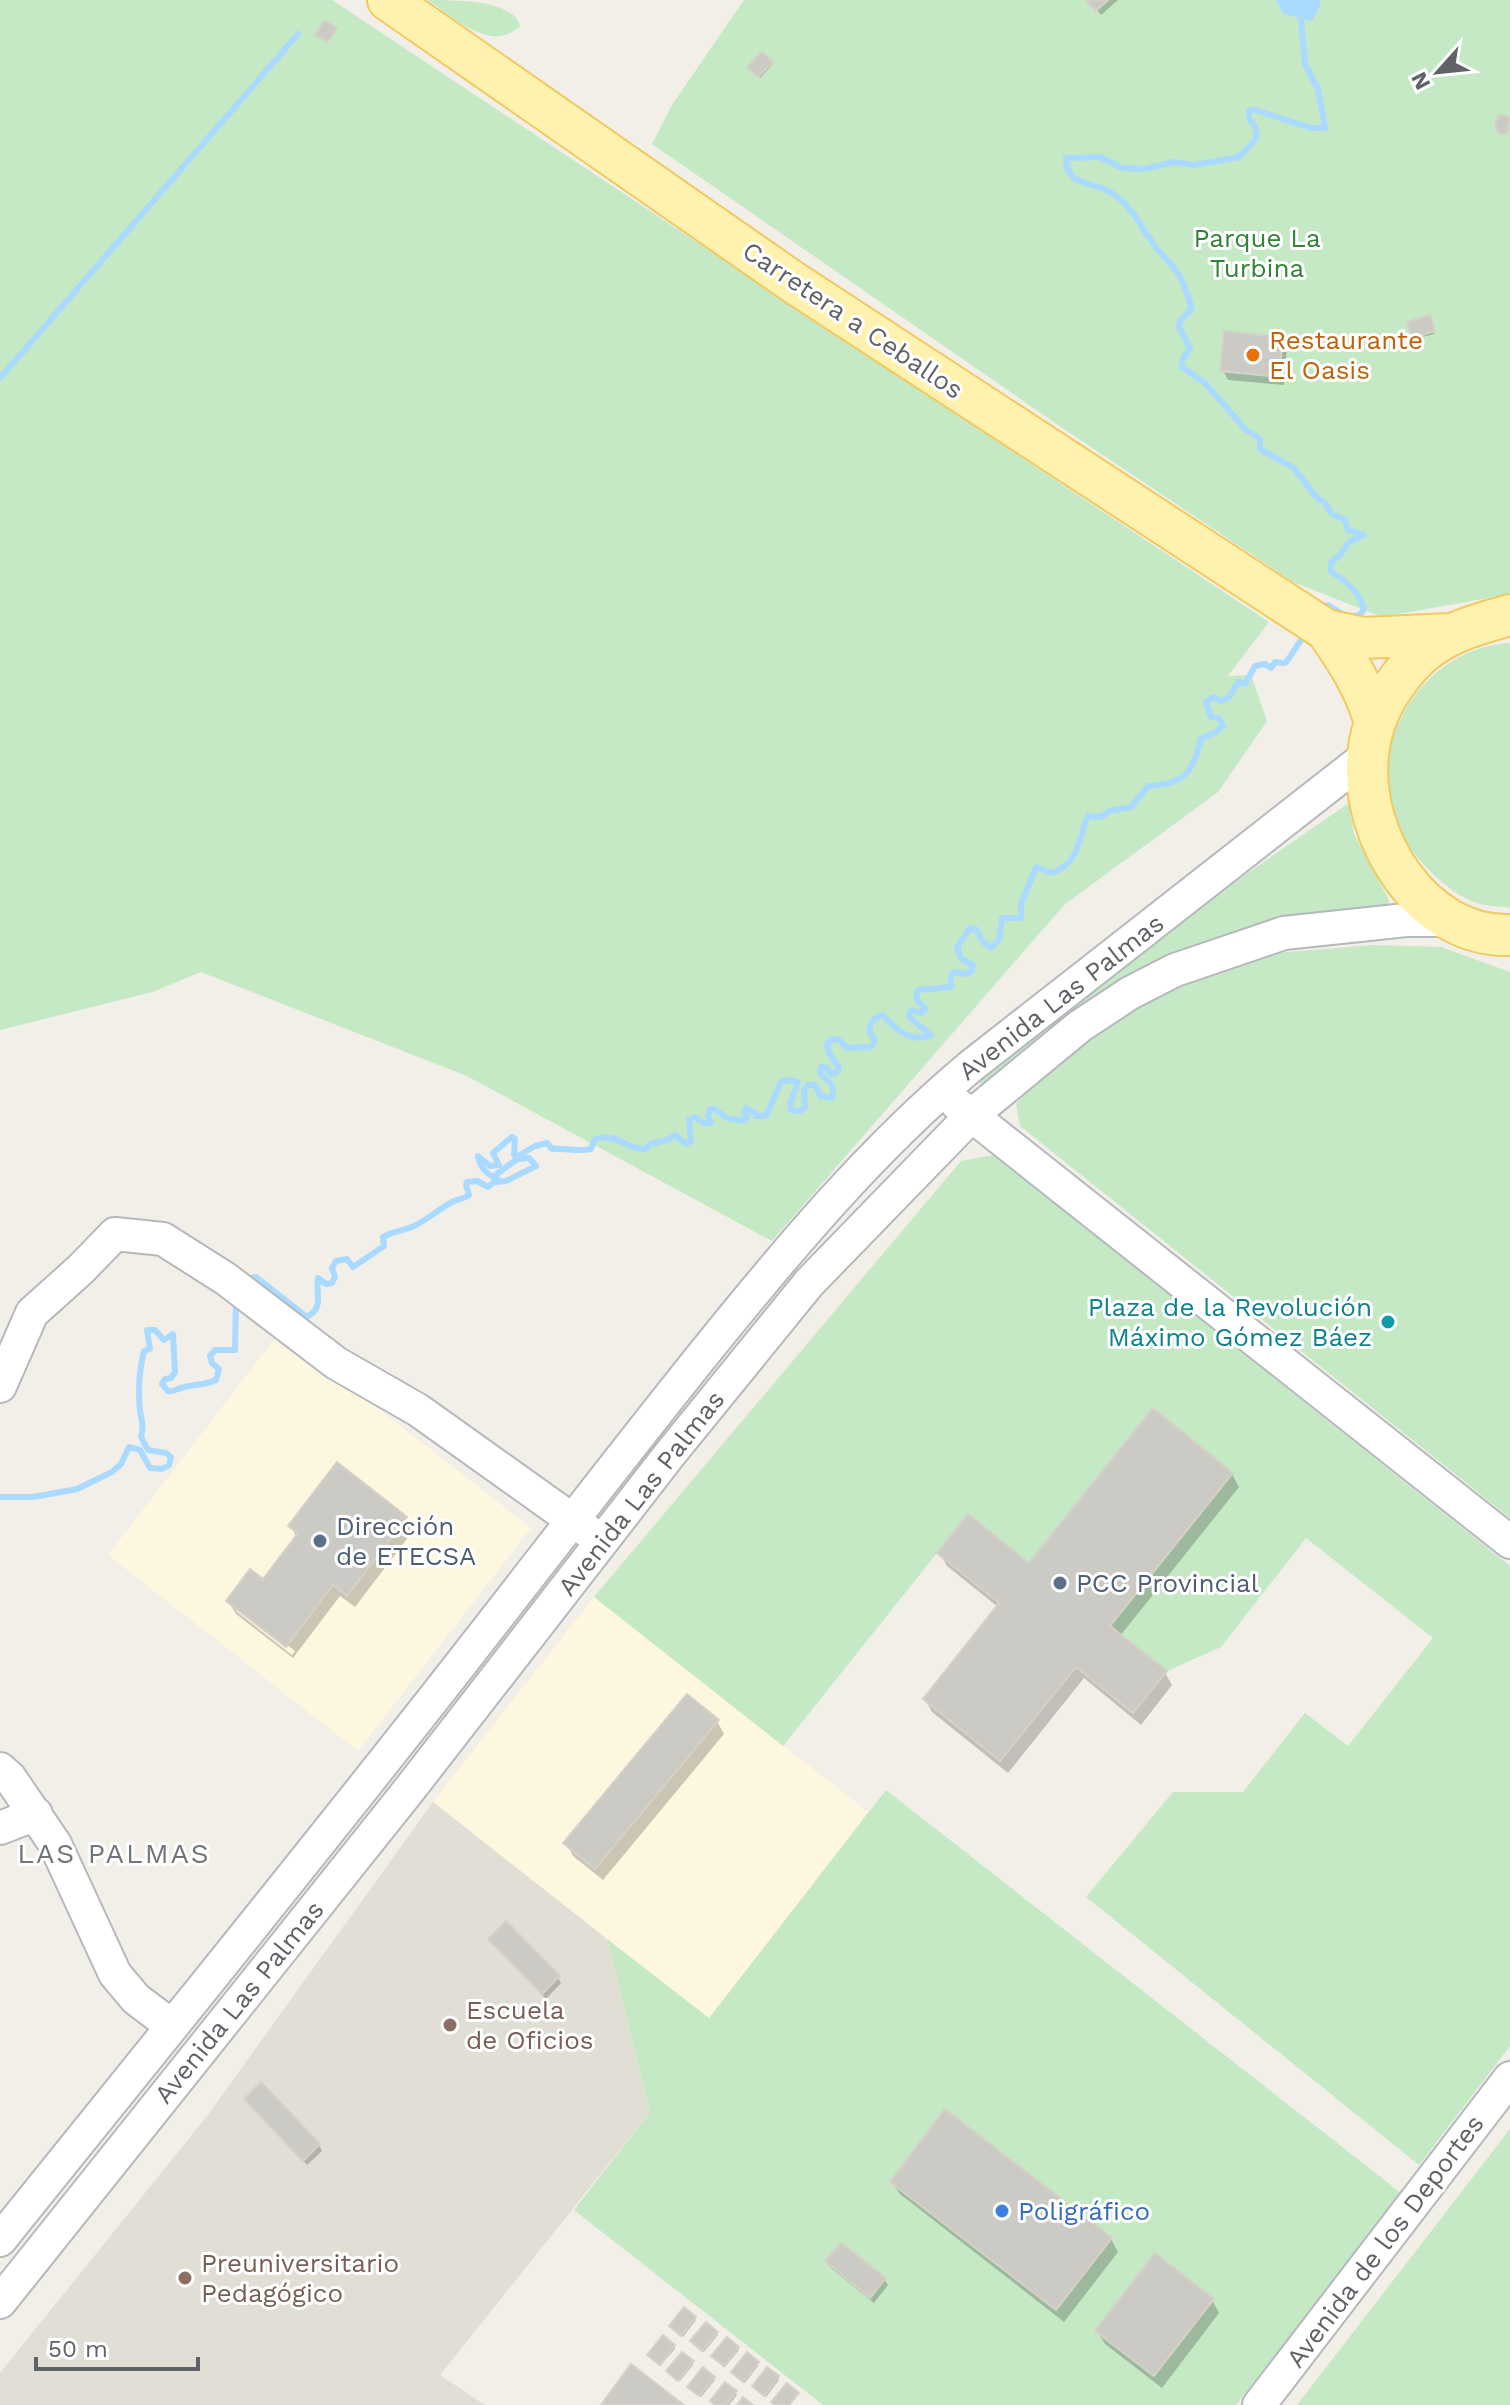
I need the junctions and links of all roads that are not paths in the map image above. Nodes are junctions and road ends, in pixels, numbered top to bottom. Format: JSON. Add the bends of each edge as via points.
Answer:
{"nodes":[{"id":1,"x":388,"y":0,"type":"edge"},
{"id":2,"x":1510,"y":615,"type":"edge"},
{"id":3,"x":1326,"y":630,"type":"junction"},
{"id":4,"x":1450,"y":634,"type":"junction"},
{"id":5,"x":1371,"y":739,"type":"junction"},
{"id":6,"x":1446,"y":920,"type":"junction"},
{"id":7,"x":1504,"y":939,"type":"edge"},
{"id":8,"x":940,"y":1091,"type":"junction"},
{"id":9,"x":972,"y":1115,"type":"junction"},
{"id":10,"x":0,"y":1386,"type":"edge"},
{"id":11,"x":572,"y":1518,"type":"junction"},
{"id":12,"x":601,"y":1542,"type":"junction"},
{"id":13,"x":1510,"y":1542,"type":"edge"},
{"id":14,"x":0,"y":1769,"type":"edge"},
{"id":15,"x":36,"y":1814,"type":"junction"},
{"id":16,"x":0,"y":1828,"type":"edge"},
{"id":17,"x":319,"y":1844,"type":"junction"},
{"id":18,"x":348,"y":1866,"type":"junction"},
{"id":19,"x":172,"y":2026,"type":"junction"},
{"id":20,"x":1510,"y":2078,"type":"edge"},
{"id":21,"x":0,"y":2240,"type":"edge"},
{"id":22,"x":6,"y":2283,"type":"edge"},
{"id":23,"x":1259,"y":2405,"type":"edge"}],
"edges":[{"from":1,"to":3,"type":"main road","name":"Carretera a Ceballos","via":[[793,282]]},
{"from":2,"to":4,"type":"main road"},
{"from":3,"to":4,"type":"main road","name":"Carretera a Ceballos","via":[[1364,638]]},
{"from":3,"to":5,"type":"main road","name":"Carretera a Ceballos","via":[[1368,698]]},
{"from":4,"to":5,"type":"main road","via":[[1414,661],[1391,690]]},
{"from":5,"to":6,"type":"main road","via":[[1371,815],[1397,869]]},
{"from":5,"to":8,"type":"street","name":"Avenida Las Palmas"},
{"from":6,"to":7,"type":"main road"},
{"from":6,"to":9,"type":"street","name":"Avenida Las Palmas","via":[[1284,933],[1175,970],[1080,1026]]},
{"from":8,"to":9,"type":"street"},
{"from":8,"to":11,"type":"street","name":"Avenida Las Palmas","via":[[780,1259]]},
{"from":9,"to":12,"type":"street","name":"Avenida Las Palmas","via":[[809,1283]]},
{"from":9,"to":13,"type":"street"},
{"from":10,"to":11,"type":"street","via":[[32,1313],[115,1234],[163,1239],[226,1279],[336,1363],[418,1410]]},
{"from":11,"to":12,"type":"street"},
{"from":11,"to":17,"type":"street","name":"Avenida Las Palmas"},
{"from":12,"to":18,"type":"street","name":"Avenida Las Palmas"},
{"from":14,"to":15,"type":"street"},
{"from":15,"to":16,"type":"street"},
{"from":15,"to":19,"type":"street","via":[[115,1974],[136,1999]]},
{"from":17,"to":18,"type":"street"},
{"from":17,"to":19,"type":"street","name":"Avenida Las Palmas"},
{"from":18,"to":22,"type":"street","name":"Avenida Las Palmas"},
{"from":19,"to":21,"type":"street","name":"Avenida Las Palmas"},
{"from":20,"to":23,"type":"street","name":"Avenida de los Deportes"}]}
